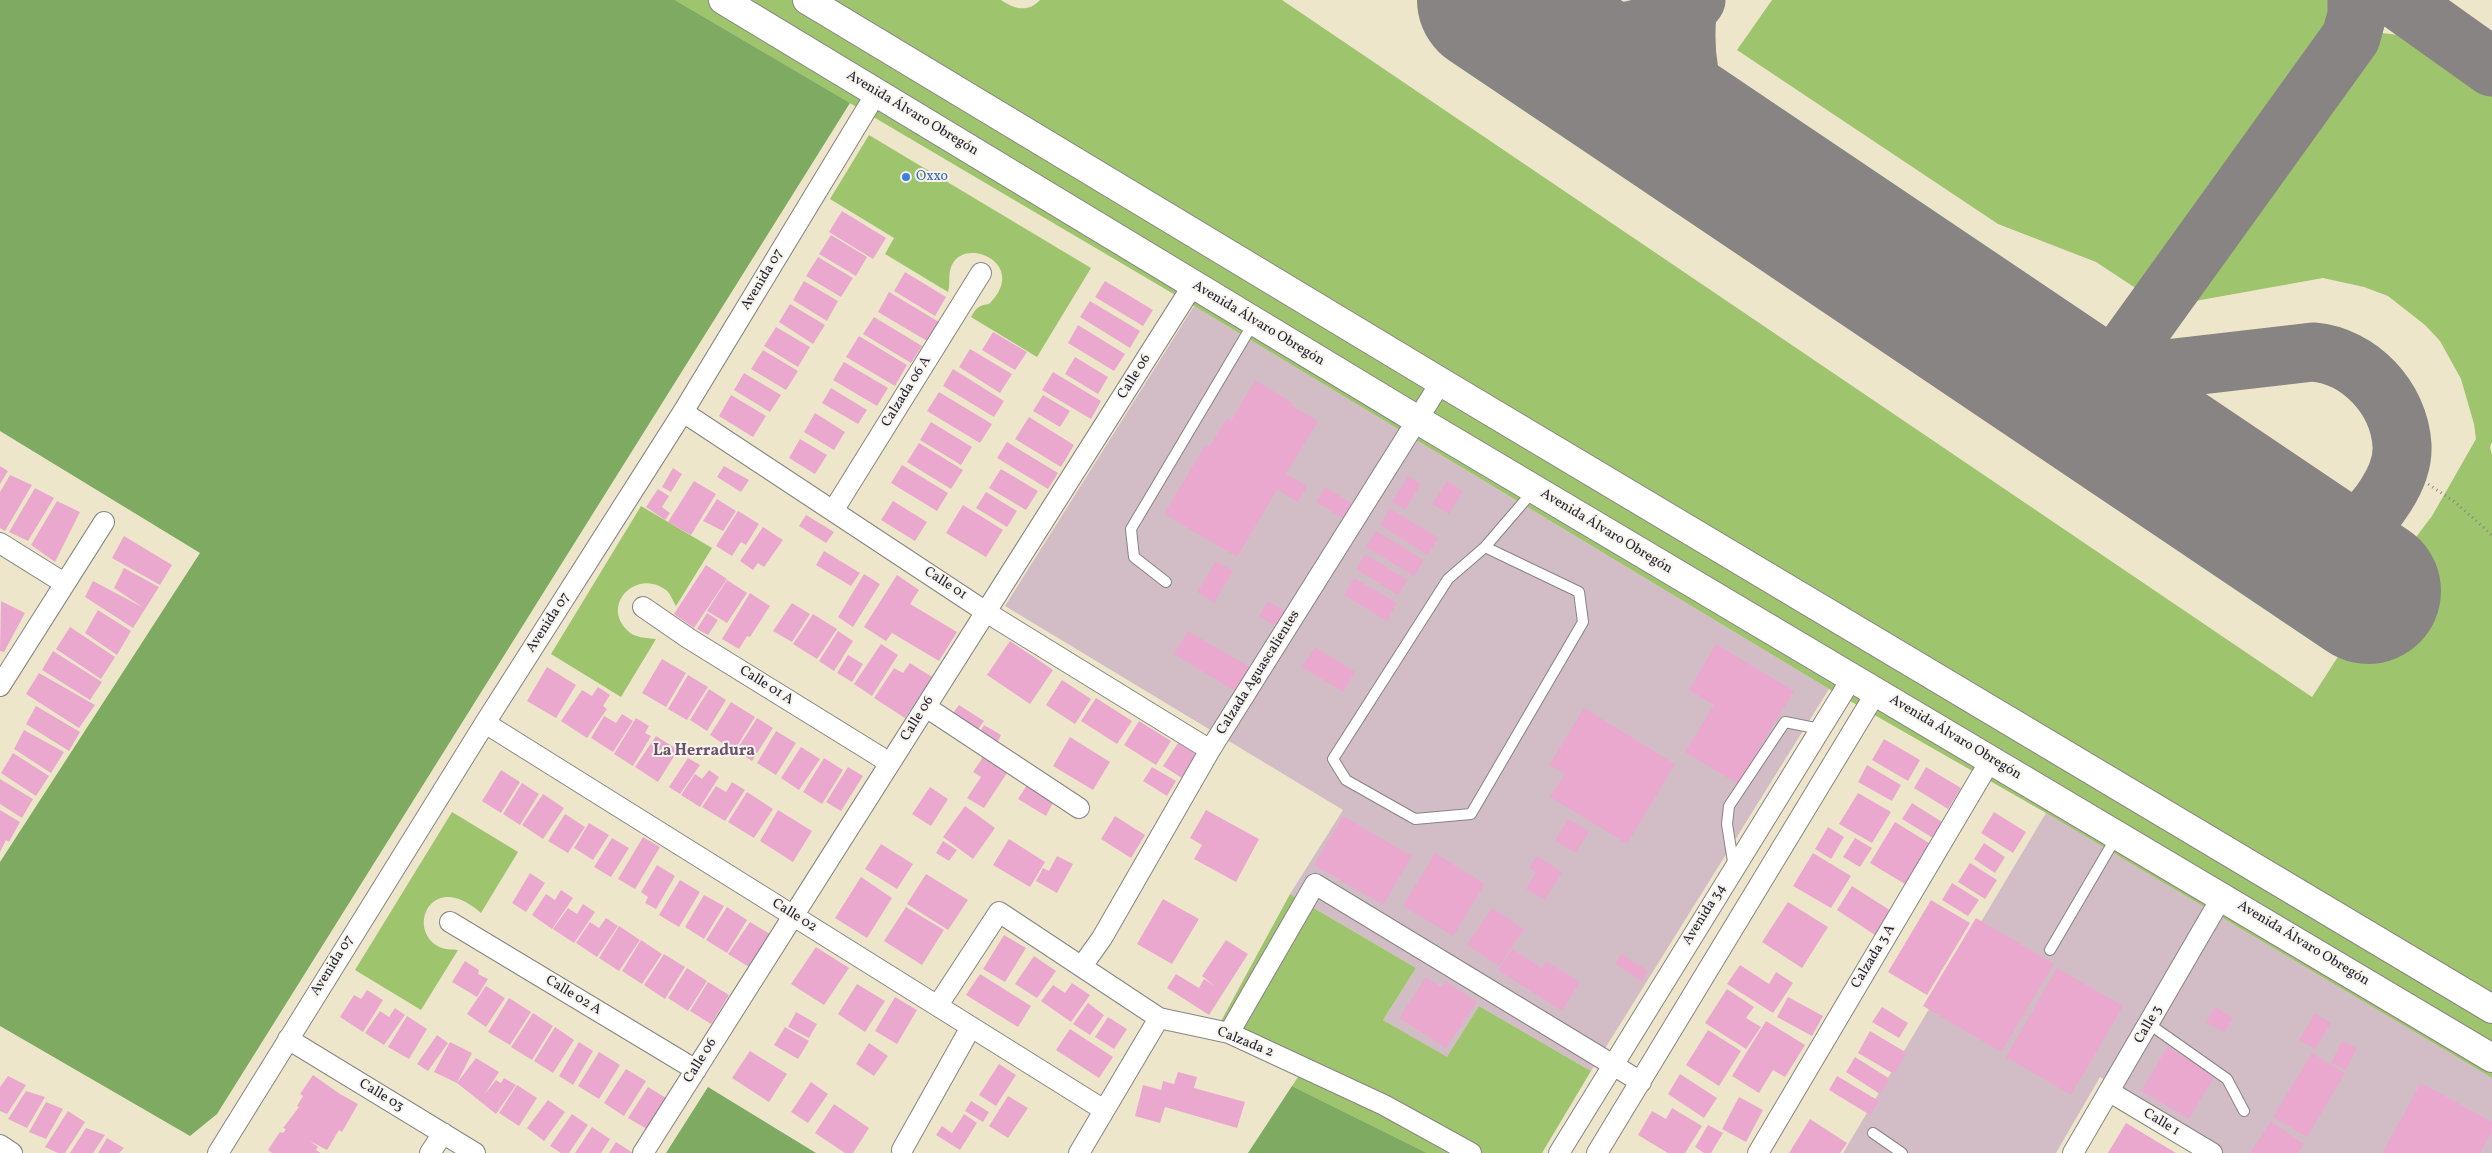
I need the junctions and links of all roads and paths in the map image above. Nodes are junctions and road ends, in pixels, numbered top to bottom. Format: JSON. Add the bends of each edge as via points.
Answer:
{"nodes":[{"id":1,"x":723,"y":0,"type":"edge"},
{"id":2,"x":806,"y":0,"type":"edge"},
{"id":3,"x":877,"y":92,"type":"junction"},
{"id":4,"x":981,"y":273,"type":"dead end"},
{"id":5,"x":1193,"y":285,"type":"junction"},
{"id":6,"x":1255,"y":322,"type":"junction"},
{"id":7,"x":1441,"y":382,"type":"junction"},
{"id":8,"x":684,"y":412,"type":"junction"},
{"id":9,"x":1417,"y":420,"type":"junction"},
{"id":10,"x":2399,"y":465,"type":"dead end"},
{"id":11,"x":1534,"y":489,"type":"junction"},
{"id":12,"x":834,"y":511,"type":"junction"},
{"id":13,"x":104,"y":522,"type":"dead end"},
{"id":14,"x":2492,"y":535,"type":"edge"},
{"id":15,"x":0,"y":543,"type":"edge"},
{"id":16,"x":1486,"y":547,"type":"junction"},
{"id":17,"x":1166,"y":582,"type":"dead end"},
{"id":18,"x":64,"y":583,"type":"junction"},
{"id":19,"x":643,"y":607,"type":"dead end"},
{"id":20,"x":986,"y":612,"type":"junction"},
{"id":21,"x":1852,"y":678,"type":"junction"},
{"id":22,"x":0,"y":686,"type":"edge"},
{"id":23,"x":1877,"y":691,"type":"junction"},
{"id":24,"x":926,"y":707,"type":"junction"},
{"id":25,"x":485,"y":723,"type":"junction"},
{"id":26,"x":1820,"y":729,"type":"junction"},
{"id":27,"x":1210,"y":750,"type":"junction"},
{"id":28,"x":1990,"y":761,"type":"junction"},
{"id":29,"x":890,"y":763,"type":"junction"},
{"id":30,"x":1079,"y":808,"type":"dead end"},
{"id":31,"x":1757,"y":831,"type":"junction"},
{"id":32,"x":2118,"y":833,"type":"junction"},
{"id":33,"x":2200,"y":835,"type":"junction"},
{"id":34,"x":1782,"y":847,"type":"junction"},
{"id":35,"x":1734,"y":869,"type":"junction"},
{"id":36,"x":2181,"y":870,"type":"junction"},
{"id":37,"x":2223,"y":895,"type":"junction"},
{"id":38,"x":793,"y":916,"type":"junction"},
{"id":39,"x":450,"y":922,"type":"dead end"},
{"id":40,"x":2050,"y":950,"type":"dead end"},
{"id":41,"x":1082,"y":966,"type":"junction"},
{"id":42,"x":938,"y":1005,"type":"junction"},
{"id":43,"x":2492,"y":1009,"type":"edge"},
{"id":44,"x":1159,"y":1018,"type":"junction"},
{"id":45,"x":2149,"y":1024,"type":"junction"},
{"id":46,"x":972,"y":1027,"type":"junction"},
{"id":47,"x":1229,"y":1034,"type":"junction"},
{"id":48,"x":288,"y":1039,"type":"junction"},
{"id":49,"x":2492,"y":1058,"type":"edge"},
{"id":50,"x":1612,"y":1065,"type":"junction"},
{"id":51,"x":696,"y":1070,"type":"junction"},
{"id":52,"x":1640,"y":1082,"type":"junction"},
{"id":53,"x":2110,"y":1092,"type":"junction"},
{"id":54,"x":1104,"y":1110,"type":"junction"},
{"id":55,"x":2244,"y":1111,"type":"dead end"},
{"id":56,"x":443,"y":1133,"type":"junction"},
{"id":57,"x":1873,"y":1133,"type":"dead end"},
{"id":58,"x":0,"y":1145,"type":"edge"},
{"id":59,"x":902,"y":1150,"type":"dead end"},
{"id":60,"x":12,"y":1153,"type":"edge"},
{"id":61,"x":218,"y":1153,"type":"edge"},
{"id":62,"x":430,"y":1153,"type":"edge"},
{"id":63,"x":475,"y":1153,"type":"edge"},
{"id":64,"x":643,"y":1153,"type":"edge"},
{"id":65,"x":1078,"y":1153,"type":"edge"},
{"id":66,"x":1471,"y":1153,"type":"edge"},
{"id":67,"x":1559,"y":1153,"type":"edge"},
{"id":68,"x":1597,"y":1153,"type":"edge"},
{"id":69,"x":1758,"y":1153,"type":"edge"},
{"id":70,"x":1902,"y":1153,"type":"edge"},
{"id":71,"x":2073,"y":1153,"type":"edge"},
{"id":72,"x":2212,"y":1153,"type":"edge"}],
"edges":[{"from":1,"to":3,"type":"main road","name":"Avenida Álvaro Obregón"},
{"from":2,"to":7,"type":"main road"},
{"from":3,"to":5,"type":"main road","name":"Avenida Álvaro Obregón"},
{"from":3,"to":8,"type":"street","name":"Avenida 07"},
{"from":4,"to":12,"type":"street","name":"Calzada 06 A"},
{"from":5,"to":6,"type":"main road","name":"Avenida Álvaro Obregón"},
{"from":5,"to":20,"type":"street","name":"Calle 06"},
{"from":6,"to":9,"type":"main road","name":"Avenida Álvaro Obregón"},
{"from":6,"to":17,"type":"lane","via":[[1131,529],[1134,557]]},
{"from":7,"to":9,"type":"street","name":"Calzada Aguascalientes"},
{"from":7,"to":33,"type":"main road"},
{"from":8,"to":12,"type":"street","name":"Calle 01"},
{"from":8,"to":25,"type":"street","name":"Avenida 07"},
{"from":9,"to":11,"type":"main road","name":"Avenida Álvaro Obregón"},
{"from":9,"to":27,"type":"street","name":"Calzada Aguascalientes"},
{"from":10,"to":14,"type":"path","via":[[2455,502]]},
{"from":11,"to":16,"type":"lane"},
{"from":11,"to":21,"type":"main road","name":"Avenida Álvaro Obregón"},
{"from":12,"to":20,"type":"street","name":"Calle 01"},
{"from":13,"to":18,"type":"street"},
{"from":15,"to":18,"type":"street"},
{"from":16,"to":16,"type":"lane","via":[[1448,579],[1334,759],[1346,780],[1415,819],[1471,814],[1583,622],[1579,592]]},
{"from":18,"to":22,"type":"street"},
{"from":19,"to":29,"type":"street","name":"Calle 01 A"},
{"from":20,"to":24,"type":"street","name":"Calle 06"},
{"from":20,"to":27,"type":"street","name":"Calle 01"},
{"from":21,"to":23,"type":"main road","name":"Avenida Álvaro Obregón"},
{"from":21,"to":26,"type":"street","name":"Avenida 34"},
{"from":23,"to":28,"type":"main road","name":"Avenida Álvaro Obregón"},
{"from":23,"to":34,"type":"street"},
{"from":24,"to":29,"type":"street","name":"Calle 06"},
{"from":24,"to":30,"type":"street"},
{"from":25,"to":38,"type":"street","name":"Calle 02"},
{"from":25,"to":48,"type":"street","name":"Avenida 07"},
{"from":26,"to":31,"type":"street","name":"Avenida 34"},
{"from":26,"to":35,"type":"lane","via":[[1785,722],[1729,806],[1727,824]]},
{"from":27,"to":41,"type":"street","name":"Calzada Aguascalientes","via":[[1102,938]]},
{"from":28,"to":32,"type":"main road","name":"Avenida Álvaro Obregón"},
{"from":28,"to":69,"type":"street","name":"Calzada 3 A"},
{"from":29,"to":38,"type":"street","name":"Calle 06"},
{"from":31,"to":34,"type":"street"},
{"from":31,"to":35,"type":"street","name":"Avenida 34"},
{"from":32,"to":36,"type":"main road","name":"Avenida Álvaro Obregón"},
{"from":32,"to":40,"type":"lane"},
{"from":33,"to":36,"type":"main road"},
{"from":33,"to":43,"type":"main road"},
{"from":34,"to":52,"type":"street"},
{"from":35,"to":50,"type":"street","name":"Avenida 34"},
{"from":36,"to":37,"type":"main road","name":"Avenida Álvaro Obregón"},
{"from":37,"to":45,"type":"street","name":"Calle 3"},
{"from":37,"to":49,"type":"main road","name":"Avenida Álvaro Obregón"},
{"from":38,"to":42,"type":"street","name":"Calle 02"},
{"from":38,"to":51,"type":"street","name":"Calle 06"},
{"from":39,"to":51,"type":"street","name":"Calle 02 A"},
{"from":41,"to":42,"type":"street","name":"Calzada 2","via":[[999,912]]},
{"from":41,"to":44,"type":"street","name":"Calzada 2"},
{"from":42,"to":46,"type":"street","name":"Calle 02"},
{"from":44,"to":47,"type":"street","name":"Calzada 2"},
{"from":44,"to":54,"type":"street"},
{"from":45,"to":53,"type":"street","name":"Calle 3"},
{"from":45,"to":55,"type":"lane","via":[[2227,1078]]},
{"from":46,"to":54,"type":"street","name":"Calle 02"},
{"from":46,"to":59,"type":"street"},
{"from":47,"to":50,"type":"street","via":[[1315,884]]},
{"from":47,"to":66,"type":"street","name":"Calzada 2","via":[[1384,1105]]},
{"from":48,"to":56,"type":"street","name":"Calle 03"},
{"from":48,"to":61,"type":"street","name":"Avenida 07"},
{"from":50,"to":52,"type":"street"},
{"from":50,"to":67,"type":"street","name":"Avenida 34"},
{"from":51,"to":64,"type":"street","name":"Calle 06"},
{"from":52,"to":68,"type":"street"},
{"from":53,"to":71,"type":"street","name":"Calle 3"},
{"from":53,"to":72,"type":"street","name":"Calle 1"},
{"from":54,"to":65,"type":"street"},
{"from":56,"to":62,"type":"street"},
{"from":56,"to":63,"type":"street","name":"Calle 03"},
{"from":57,"to":70,"type":"lane"},
{"from":58,"to":60,"type":"street"}]}
